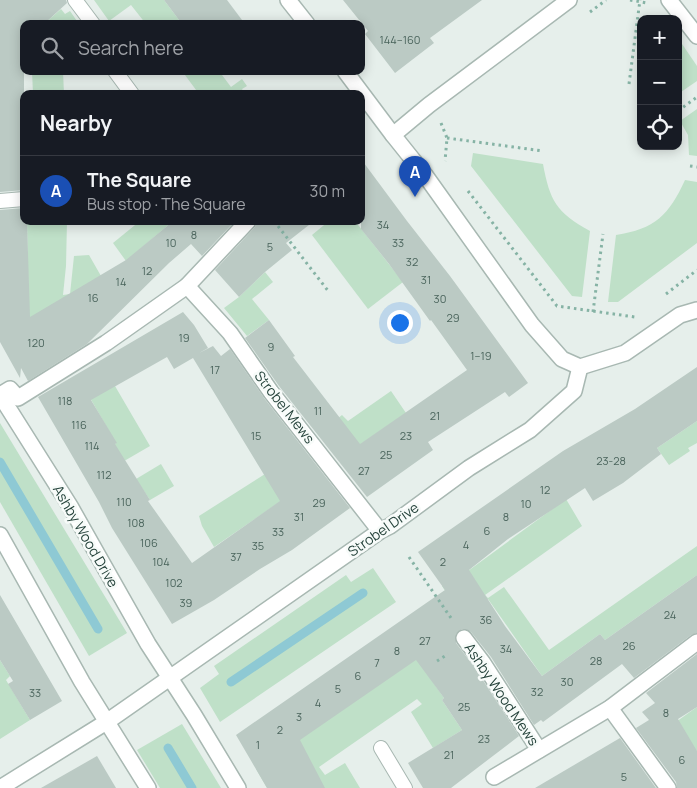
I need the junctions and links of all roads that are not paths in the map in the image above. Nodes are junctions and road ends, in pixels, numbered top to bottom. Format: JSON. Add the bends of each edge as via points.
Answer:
{"nodes":[{"id":1,"x":75,"y":0,"type":"edge"},
{"id":2,"x":288,"y":0,"type":"edge"},
{"id":3,"x":569,"y":0,"type":"edge"},
{"id":4,"x":669,"y":0,"type":"edge"},
{"id":5,"x":90,"y":20,"type":"edge"},
{"id":6,"x":304,"y":20,"type":"edge"},
{"id":7,"x":697,"y":36,"type":"edge"},
{"id":8,"x":118,"y":75,"type":"edge"},
{"id":9,"x":348,"y":75,"type":"edge"},
{"id":10,"x":129,"y":90,"type":"edge"},
{"id":11,"x":359,"y":90,"type":"edge"},
{"id":12,"x":365,"y":98,"type":"edge"},
{"id":13,"x":393,"y":135,"type":"junction"},
{"id":14,"x":20,"y":200,"type":"edge"},
{"id":15,"x":0,"y":201,"type":"edge"},
{"id":16,"x":244,"y":225,"type":"edge"},
{"id":17,"x":187,"y":286,"type":"junction"},
{"id":18,"x":697,"y":310,"type":"edge"},
{"id":19,"x":580,"y":367,"type":"junction"},
{"id":20,"x":0,"y":395,"type":"edge"},
{"id":21,"x":380,"y":531,"type":"junction"},
{"id":22,"x":0,"y":535,"type":"edge"},
{"id":23,"x":464,"y":638,"type":"road end"},
{"id":24,"x":697,"y":642,"type":"edge"},
{"id":25,"x":169,"y":678,"type":"junction"},
{"id":26,"x":610,"y":708,"type":"junction"},
{"id":27,"x":108,"y":721,"type":"junction"},
{"id":28,"x":381,"y":748,"type":"dead end"},
{"id":29,"x":539,"y":750,"type":"junction"},
{"id":30,"x":494,"y":777,"type":"dead end"},
{"id":31,"x":0,"y":788,"type":"edge"},
{"id":32,"x":148,"y":788,"type":"edge"},
{"id":33,"x":238,"y":788,"type":"edge"},
{"id":34,"x":405,"y":788,"type":"edge"},
{"id":35,"x":668,"y":788,"type":"edge"}],
"edges":[{"from":1,"to":5,"type":"lane"},
{"from":2,"to":6,"type":"street"},
{"from":3,"to":13,"type":"street"},
{"from":4,"to":7,"type":"street"},
{"from":8,"to":10,"type":"lane"},
{"from":9,"to":11,"type":"street"},
{"from":12,"to":13,"type":"street"},
{"from":13,"to":19,"type":"street","via":[[532,325],[562,359]]},
{"from":14,"to":15,"type":"lane"},
{"from":16,"to":17,"type":"street"},
{"from":17,"to":20,"type":"street","via":[[106,343],[18,398],[10,389]]},
{"from":17,"to":21,"type":"street","name":"Strobel Mews","via":[[230,333],[271,392]]},
{"from":18,"to":19,"type":"street","via":[[680,315],[625,353]]},
{"from":19,"to":21,"type":"street","name":"Strobel Drive","via":[[574,391],[530,430]]},
{"from":20,"to":25,"type":"street","name":"Ashby Wood Drive","via":[[70,506]]},
{"from":21,"to":25,"type":"street","name":"Strobel Drive"},
{"from":22,"to":27,"type":"street","via":[[82,682]]},
{"from":23,"to":29,"type":"street","name":"Ashby Wood Mews"},
{"from":24,"to":26,"type":"street","name":"Ashby Wood Mews"},
{"from":25,"to":27,"type":"street"},
{"from":25,"to":33,"type":"street","name":"Ashby Wood Drive"},
{"from":26,"to":29,"type":"street","name":"Ashby Wood Mews"},
{"from":26,"to":35,"type":"street"},
{"from":27,"to":31,"type":"street"},
{"from":27,"to":32,"type":"street"},
{"from":28,"to":34,"type":"lane"},
{"from":29,"to":30,"type":"street","name":"Ashby Wood Mews"}]}
